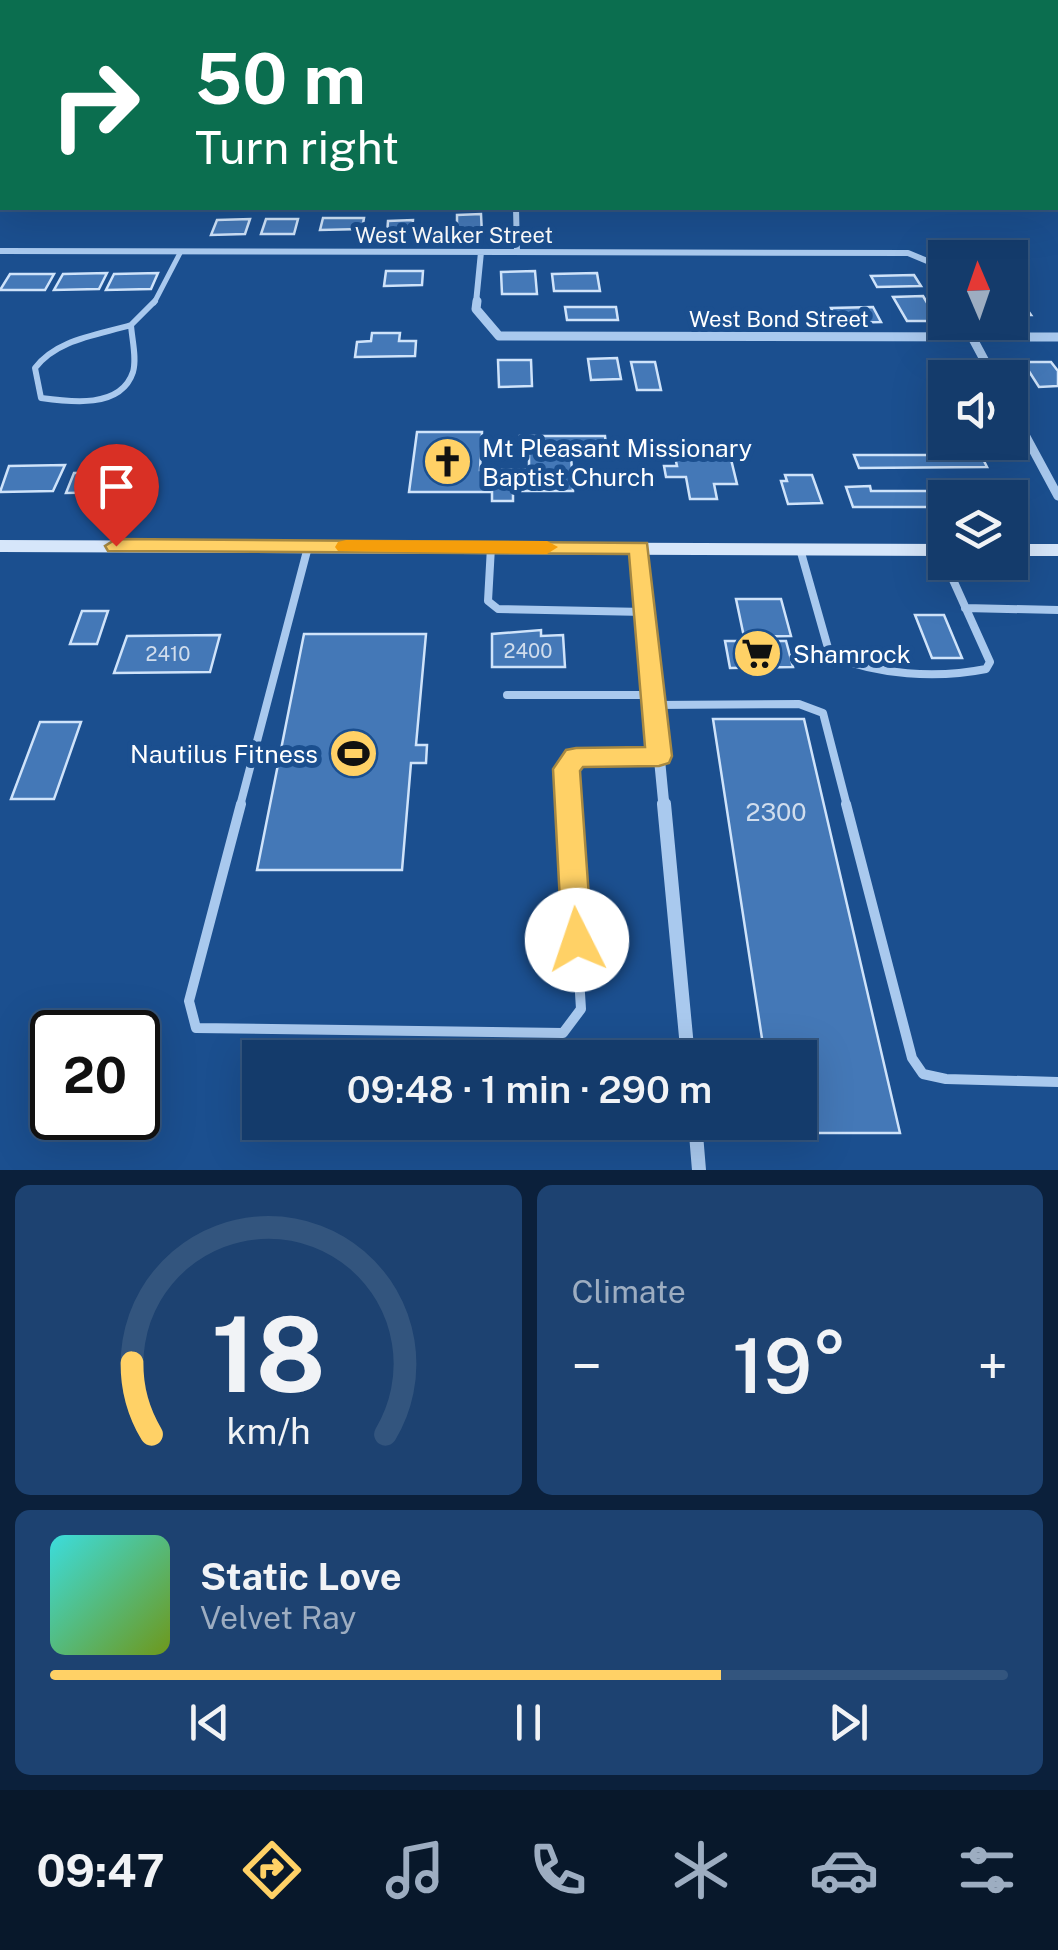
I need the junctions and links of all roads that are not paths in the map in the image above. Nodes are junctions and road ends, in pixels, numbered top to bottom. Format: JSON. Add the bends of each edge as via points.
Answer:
{"nodes":[{"id":1,"x":516,"y":210,"type":"edge"},
{"id":2,"x":0,"y":251,"type":"edge"},
{"id":3,"x":481,"y":252,"type":"junction"},
{"id":4,"x":517,"y":252,"type":"junction"},
{"id":5,"x":180,"y":253,"type":"junction"},
{"id":6,"x":928,"y":261,"type":"edge"},
{"id":7,"x":132,"y":325,"type":"junction"},
{"id":8,"x":928,"y":336,"type":"edge"},
{"id":9,"x":1028,"y":337,"type":"edge"},
{"id":10,"x":1058,"y":337,"type":"edge"},
{"id":11,"x":1028,"y":441,"type":"edge"},
{"id":12,"x":1058,"y":496,"type":"edge"},
{"id":13,"x":0,"y":546,"type":"edge"},
{"id":14,"x":308,"y":547,"type":"junction"},
{"id":15,"x":491,"y":547,"type":"junction"},
{"id":16,"x":639,"y":548,"type":"junction"},
{"id":17,"x":800,"y":549,"type":"junction"},
{"id":18,"x":928,"y":550,"type":"edge"},
{"id":19,"x":1028,"y":550,"type":"edge"},
{"id":20,"x":1058,"y":550,"type":"edge"},
{"id":21,"x":954,"y":580,"type":"edge"},
{"id":22,"x":965,"y":608,"type":"junction"},
{"id":23,"x":1058,"y":610,"type":"edge"},
{"id":24,"x":645,"y":612,"type":"junction"},
{"id":25,"x":507,"y":694,"type":"dead end"},
{"id":26,"x":654,"y":700,"type":"junction"},
{"id":27,"x":659,"y":756,"type":"junction"},
{"id":28,"x":686,"y":1040,"type":"edge"},
{"id":29,"x":1058,"y":1082,"type":"edge"},
{"id":30,"x":696,"y":1140,"type":"edge"},
{"id":31,"x":699,"y":1170,"type":"edge"}],
"edges":[{"from":1,"to":4,"type":"street"},
{"from":2,"to":5,"type":"street","name":"West Walker Street"},
{"from":3,"to":4,"type":"street","name":"West Walker Street"},
{"from":3,"to":5,"type":"street","name":"West Walker Street"},
{"from":3,"to":8,"type":"street","name":"West Bond Street","via":[[476,309],[500,336]]},
{"from":4,"to":6,"type":"street","name":"West Walker Street","via":[[908,253]]},
{"from":5,"to":7,"type":"lane","via":[[152,307]]},
{"from":7,"to":7,"type":"lane","via":[[134,370],[126,386],[78,402],[42,398],[35,368],[46,354]]},
{"from":9,"to":10,"type":"street","name":"West Bond Street"},
{"from":11,"to":12,"type":"street"},
{"from":13,"to":14,"type":"main road"},
{"from":14,"to":15,"type":"main road"},
{"from":14,"to":27,"type":"lane","via":[[189,1000],[196,1028],[563,1033],[581,1009],[566,769],[576,757]]},
{"from":15,"to":16,"type":"main road"},
{"from":15,"to":24,"type":"lane","via":[[488,601],[498,609]]},
{"from":16,"to":17,"type":"main road"},
{"from":16,"to":24,"type":"street"},
{"from":17,"to":18,"type":"main road"},
{"from":17,"to":22,"type":"lane","via":[[830,655],[844,662],[885,671],[986,669],[990,662]]},
{"from":19,"to":20,"type":"main road"},
{"from":21,"to":22,"type":"lane"},
{"from":22,"to":23,"type":"lane"},
{"from":24,"to":26,"type":"street"},
{"from":25,"to":26,"type":"lane"},
{"from":26,"to":27,"type":"street"},
{"from":26,"to":29,"type":"lane","via":[[799,704],[822,713],[912,1058],[923,1074],[946,1079]]},
{"from":27,"to":28,"type":"street"},
{"from":30,"to":31,"type":"street"}]}
